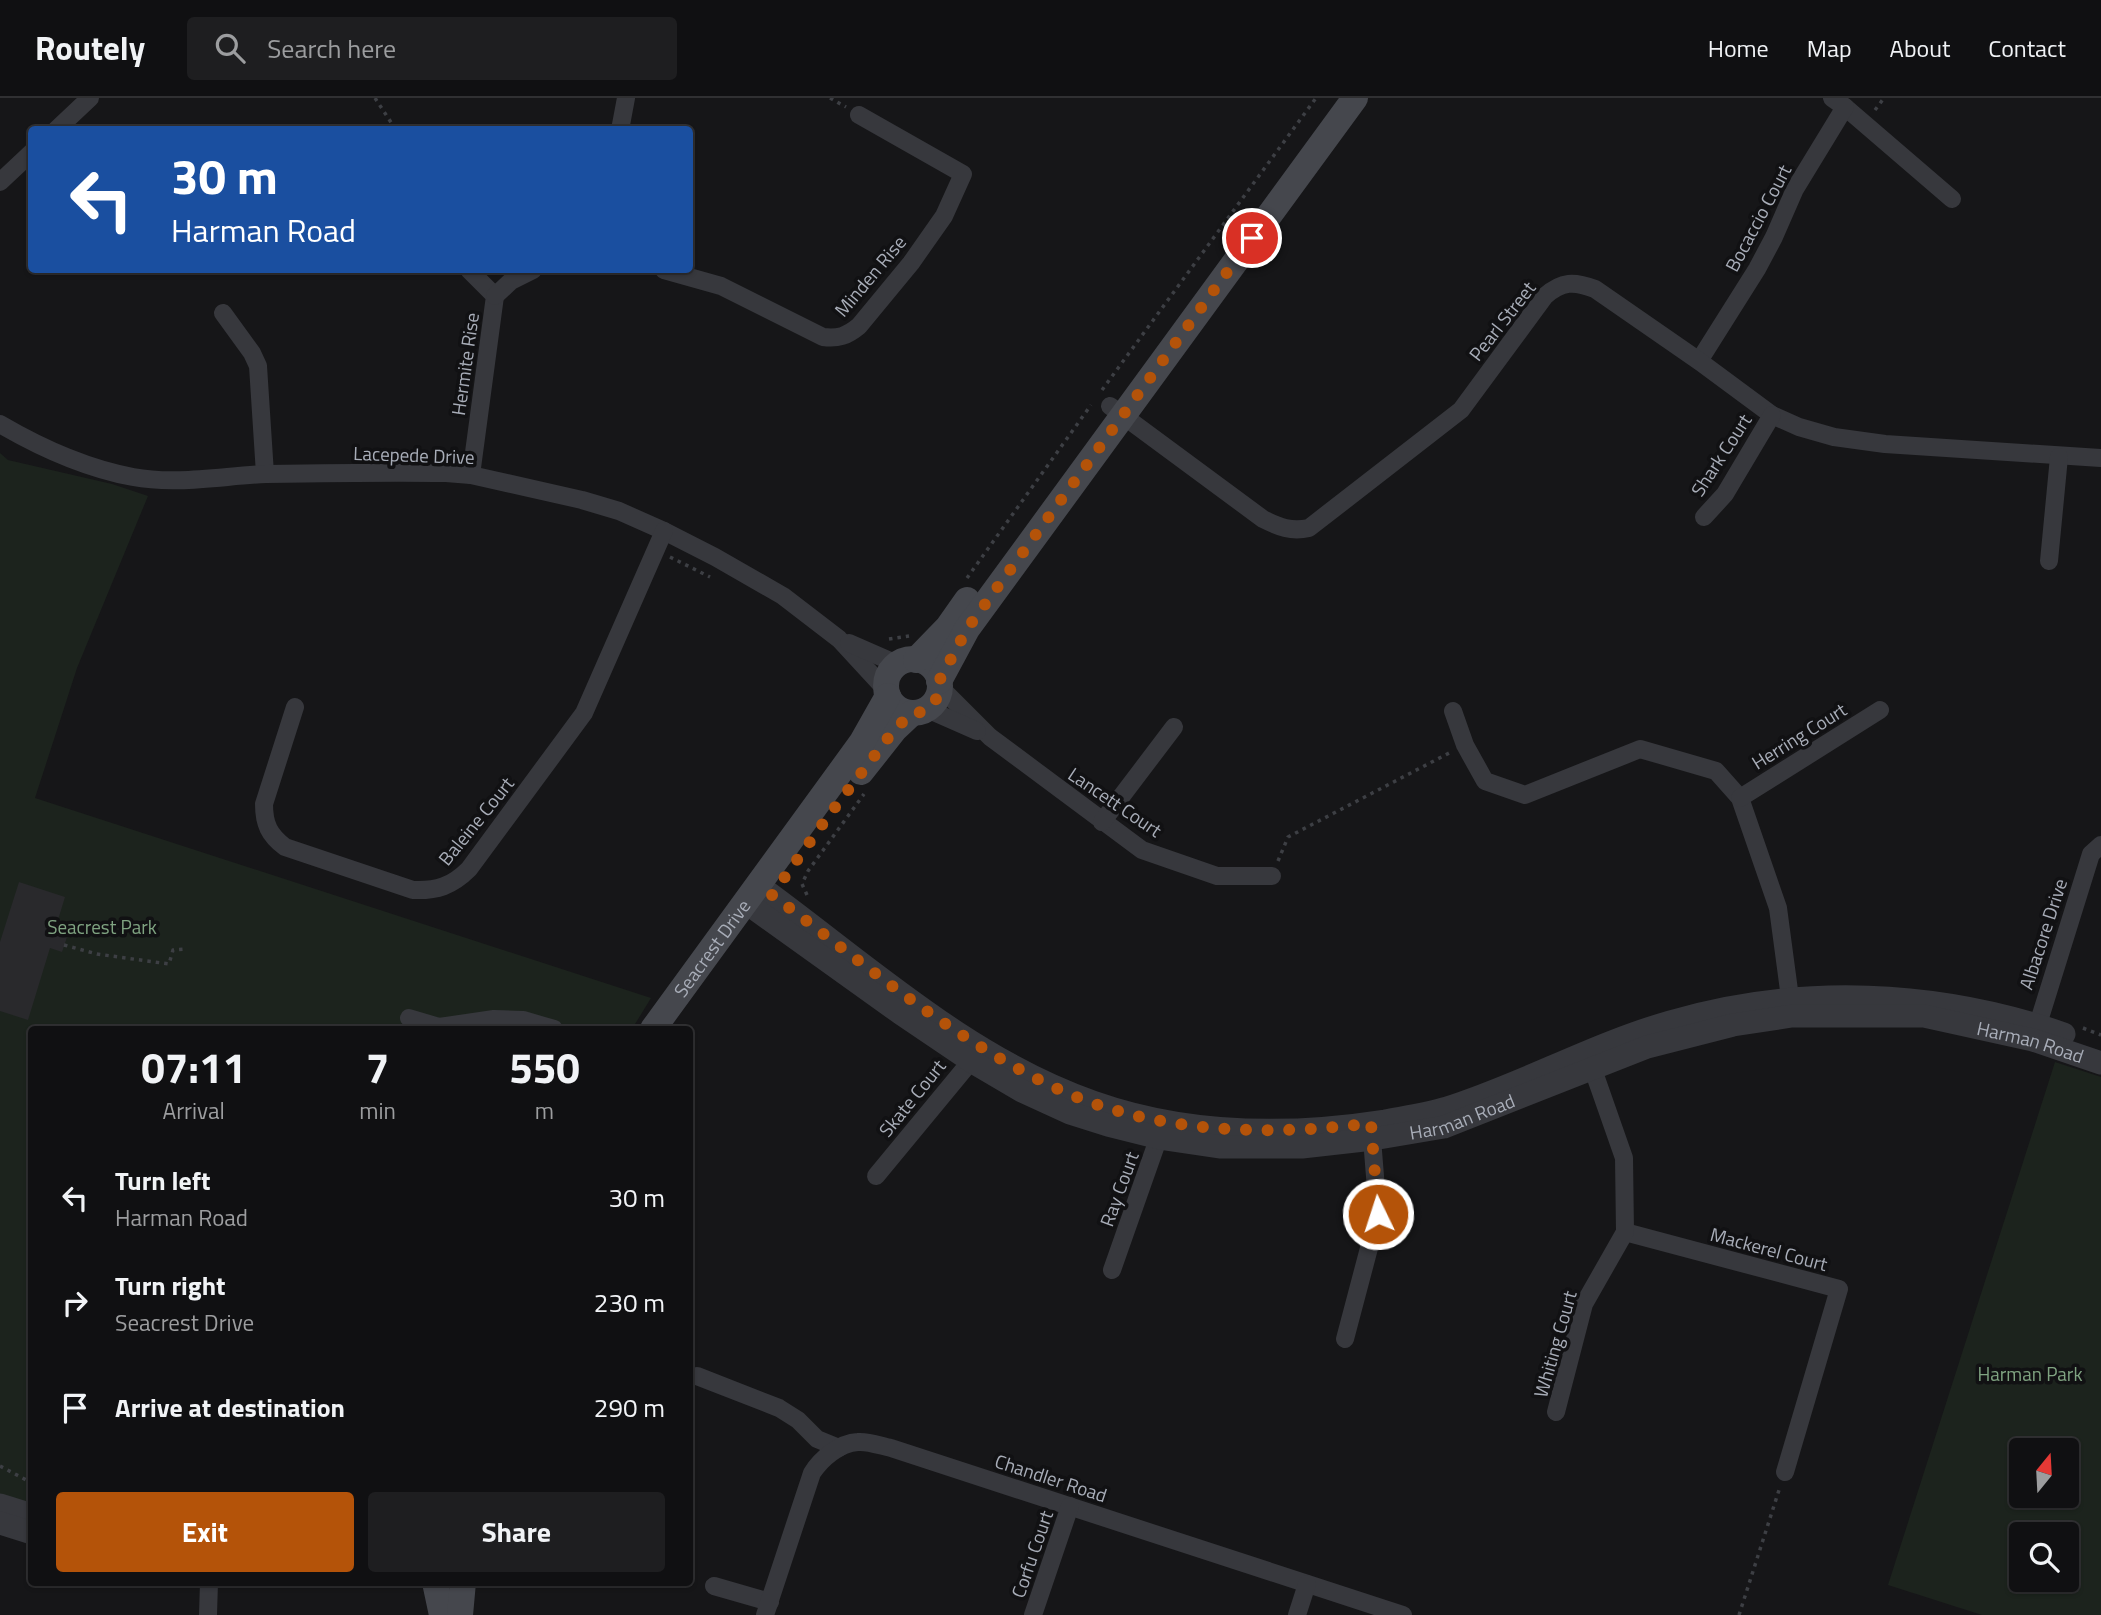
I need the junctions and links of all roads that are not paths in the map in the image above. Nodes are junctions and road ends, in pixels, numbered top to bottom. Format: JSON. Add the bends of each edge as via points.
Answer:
{"nodes":[{"id":1,"x":90,"y":98,"type":"edge"},
{"id":2,"x":626,"y":98,"type":"edge"},
{"id":3,"x":1335,"y":98,"type":"edge"},
{"id":4,"x":1355,"y":98,"type":"edge"},
{"id":5,"x":1838,"y":102,"type":"edge"},
{"id":6,"x":859,"y":115,"type":"dead end"},
{"id":7,"x":60,"y":126,"type":"edge"},
{"id":8,"x":621,"y":126,"type":"edge"},
{"id":9,"x":28,"y":156,"type":"edge"},
{"id":10,"x":0,"y":182,"type":"edge"},
{"id":11,"x":1952,"y":199,"type":"dead end"},
{"id":12,"x":472,"y":273,"type":"edge"},
{"id":13,"x":527,"y":273,"type":"edge"},
{"id":14,"x":674,"y":273,"type":"edge"},
{"id":15,"x":495,"y":296,"type":"junction"},
{"id":16,"x":223,"y":313,"type":"dead end"},
{"id":17,"x":1699,"y":360,"type":"junction"},
{"id":18,"x":1117,"y":411,"type":"junction"},
{"id":19,"x":1772,"y":415,"type":"junction"},
{"id":20,"x":0,"y":424,"type":"edge"},
{"id":21,"x":2059,"y":457,"type":"junction"},
{"id":22,"x":2101,"y":458,"type":"edge"},
{"id":23,"x":265,"y":474,"type":"junction"},
{"id":24,"x":471,"y":475,"type":"junction"},
{"id":25,"x":1704,"y":517,"type":"dead end"},
{"id":26,"x":664,"y":531,"type":"junction"},
{"id":27,"x":2049,"y":561,"type":"dead end"},
{"id":28,"x":839,"y":639,"type":"junction"},
{"id":29,"x":909,"y":653,"type":"junction"},
{"id":30,"x":887,"y":693,"type":"junction"},
{"id":31,"x":929,"y":698,"type":"junction"},
{"id":32,"x":295,"y":707,"type":"dead end"},
{"id":33,"x":1880,"y":710,"type":"dead end"},
{"id":34,"x":1453,"y":711,"type":"dead end"},
{"id":35,"x":1174,"y":727,"type":"dead end"},
{"id":36,"x":990,"y":737,"type":"junction"},
{"id":37,"x":1740,"y":798,"type":"junction"},
{"id":38,"x":1102,"y":822,"type":"junction"},
{"id":39,"x":2101,"y":845,"type":"edge"},
{"id":40,"x":1272,"y":876,"type":"road end"},
{"id":41,"x":758,"y":899,"type":"junction"},
{"id":42,"x":1791,"y":1008,"type":"junction"},
{"id":43,"x":408,"y":1018,"type":"dead end"},
{"id":44,"x":436,"y":1026,"type":"edge"},
{"id":45,"x":446,"y":1026,"type":"edge"},
{"id":46,"x":544,"y":1026,"type":"edge"},
{"id":47,"x":655,"y":1026,"type":"edge"},
{"id":48,"x":676,"y":1026,"type":"edge"},
{"id":49,"x":2035,"y":1032,"type":"junction"},
{"id":50,"x":2101,"y":1046,"type":"edge"},
{"id":51,"x":975,"y":1053,"type":"junction"},
{"id":52,"x":1589,"y":1059,"type":"junction"},
{"id":53,"x":2101,"y":1063,"type":"edge"},
{"id":54,"x":1162,"y":1130,"type":"junction"},
{"id":55,"x":1372,"y":1131,"type":"junction"},
{"id":56,"x":876,"y":1176,"type":"dead end"},
{"id":57,"x":1625,"y":1232,"type":"junction"},
{"id":58,"x":1112,"y":1270,"type":"dead end"},
{"id":59,"x":1345,"y":1339,"type":"dead end"},
{"id":60,"x":697,"y":1376,"type":"dead end"},
{"id":61,"x":1556,"y":1412,"type":"dead end"},
{"id":62,"x":839,"y":1448,"type":"junction"},
{"id":63,"x":1785,"y":1472,"type":"road end"},
{"id":64,"x":0,"y":1505,"type":"edge"},
{"id":65,"x":1070,"y":1506,"type":"junction"},
{"id":66,"x":28,"y":1514,"type":"edge"},
{"id":67,"x":0,"y":1523,"type":"edge"},
{"id":68,"x":28,"y":1532,"type":"edge"},
{"id":69,"x":1307,"y":1584,"type":"junction"},
{"id":70,"x":209,"y":1586,"type":"edge"},
{"id":71,"x":436,"y":1586,"type":"edge"},
{"id":72,"x":463,"y":1586,"type":"edge"},
{"id":73,"x":714,"y":1586,"type":"dead end"},
{"id":74,"x":767,"y":1608,"type":"edge"},
{"id":75,"x":208,"y":1615,"type":"edge"},
{"id":76,"x":442,"y":1615,"type":"edge"},
{"id":77,"x":460,"y":1615,"type":"edge"},
{"id":78,"x":1033,"y":1615,"type":"edge"},
{"id":79,"x":1297,"y":1615,"type":"edge"},
{"id":80,"x":1403,"y":1615,"type":"edge"}],
"edges":[{"from":1,"to":7,"type":"street"},
{"from":2,"to":8,"type":"street"},
{"from":3,"to":18,"type":"main road","name":"Seacrest Drive"},
{"from":4,"to":18,"type":"main road","name":"Seacrest Drive"},
{"from":5,"to":11,"type":"street"},
{"from":5,"to":17,"type":"street","name":"Bocaccio Court","via":[[1757,269]]},
{"from":6,"to":14,"type":"street","name":"Minden Rise","via":[[963,174],[944,216],[859,326],[836,339],[823,337],[720,286]]},
{"from":9,"to":10,"type":"street"},
{"from":12,"to":15,"type":"street","name":"Hermite Rise"},
{"from":13,"to":15,"type":"street"},
{"from":15,"to":24,"type":"street","name":"Hermite Rise"},
{"from":16,"to":23,"type":"street","via":[[258,366]]},
{"from":17,"to":18,"type":"street","name":"Pearl Street","via":[[1595,289],[1580,283],[1556,286],[1461,410],[1317,524],[1298,530],[1282,529],[1263,519]]},
{"from":17,"to":19,"type":"street","name":"Pearl Street"},
{"from":18,"to":29,"type":"main road","name":"Seacrest Drive","via":[[948,627]]},
{"from":18,"to":31,"type":"main road","name":"Seacrest Drive","via":[[967,629]]},
{"from":19,"to":21,"type":"street","name":"Pearl Street","via":[[1825,435],[1872,442]]},
{"from":19,"to":25,"type":"street","name":"Shark Court","via":[[1725,494]]},
{"from":20,"to":23,"type":"street","name":"Lacepede Drive","via":[[80,463],[136,477],[168,480]]},
{"from":21,"to":22,"type":"street","name":"Pearl Street"},
{"from":21,"to":27,"type":"street"},
{"from":23,"to":24,"type":"street","name":"Lacepede Drive"},
{"from":24,"to":26,"type":"street","name":"Lacepede Drive","via":[[620,511]]},
{"from":26,"to":28,"type":"street","name":"Lacepede Drive","via":[[783,596]]},
{"from":26,"to":32,"type":"street","name":"Baleine Court","via":[[584,713],[469,869],[452,884],[414,890],[285,847],[275,839],[264,818],[264,804]]},
{"from":28,"to":29,"type":"street","name":"Lacepede Drive"},
{"from":28,"to":30,"type":"street","name":"Lacepede Drive"},
{"from":29,"to":30,"type":"main road","name":"Seacrest Drive","via":[[888,676]]},
{"from":29,"to":31,"type":"main road","via":[[931,667]]},
{"from":30,"to":31,"type":"main road","via":[[897,708]]},
{"from":30,"to":41,"type":"main road","name":"Seacrest Drive","via":[[862,743]]},
{"from":31,"to":36,"type":"street","name":"Lancett Court"},
{"from":31,"to":36,"type":"street","name":"Lancett Court"},
{"from":31,"to":41,"type":"main road","name":"Seacrest Drive","via":[[895,729]]},
{"from":33,"to":37,"type":"street","name":"Herring Court"},
{"from":34,"to":37,"type":"street","via":[[1485,781],[1525,795],[1640,748],[1716,771]]},
{"from":35,"to":38,"type":"street"},
{"from":36,"to":38,"type":"street","name":"Lancett Court"},
{"from":37,"to":42,"type":"street","via":[[1778,908]]},
{"from":38,"to":40,"type":"street","name":"Lancett Court","via":[[1142,850],[1217,876]]},
{"from":39,"to":49,"type":"street","name":"Albacore Drive","via":[[2091,854]]},
{"from":41,"to":47,"type":"main road","name":"Seacrest Drive"},
{"from":41,"to":48,"type":"main road","name":"Seacrest Drive"},
{"from":41,"to":51,"type":"street","name":"Harman Road","via":[[920,1007]]},
{"from":42,"to":49,"type":"street","name":"Harman Road","via":[[1924,1016]]},
{"from":42,"to":52,"type":"street","name":"Harman Road"},
{"from":43,"to":44,"type":"street"},
{"from":45,"to":46,"type":"street","via":[[494,1019]]},
{"from":49,"to":50,"type":"street","name":"Harman Road"},
{"from":49,"to":53,"type":"street","name":"Harman Road"},
{"from":51,"to":54,"type":"street","name":"Harman Road","via":[[1022,1091],[1070,1113]]},
{"from":51,"to":56,"type":"street","name":"Skate Court"},
{"from":52,"to":55,"type":"street","name":"Harman Road","via":[[1444,1127]]},
{"from":52,"to":57,"type":"street","via":[[1624,1158]]},
{"from":54,"to":55,"type":"street","name":"Harman Road","via":[[1221,1147],[1302,1147]]},
{"from":54,"to":58,"type":"street","name":"Ray Court"},
{"from":55,"to":59,"type":"street","via":[[1378,1214]]},
{"from":57,"to":61,"type":"street","name":"Whiting Court","via":[[1584,1304]]},
{"from":57,"to":63,"type":"street","name":"Mackerel Court","via":[[1839,1289]]},
{"from":60,"to":62,"type":"street","via":[[779,1408],[817,1439]]},
{"from":62,"to":65,"type":"street","name":"Chandler Road","via":[[859,1441],[891,1448]]},
{"from":62,"to":74,"type":"street","via":[[812,1473]]},
{"from":64,"to":66,"type":"street"},
{"from":65,"to":69,"type":"street","name":"Chandler Road"},
{"from":65,"to":78,"type":"street","name":"Corfu Court"},
{"from":67,"to":68,"type":"street"},
{"from":69,"to":79,"type":"street"},
{"from":69,"to":80,"type":"street","name":"Chandler Road"},
{"from":70,"to":75,"type":"street"},
{"from":71,"to":76,"type":"main road"},
{"from":72,"to":77,"type":"main road"},
{"from":73,"to":74,"type":"street"}]}
